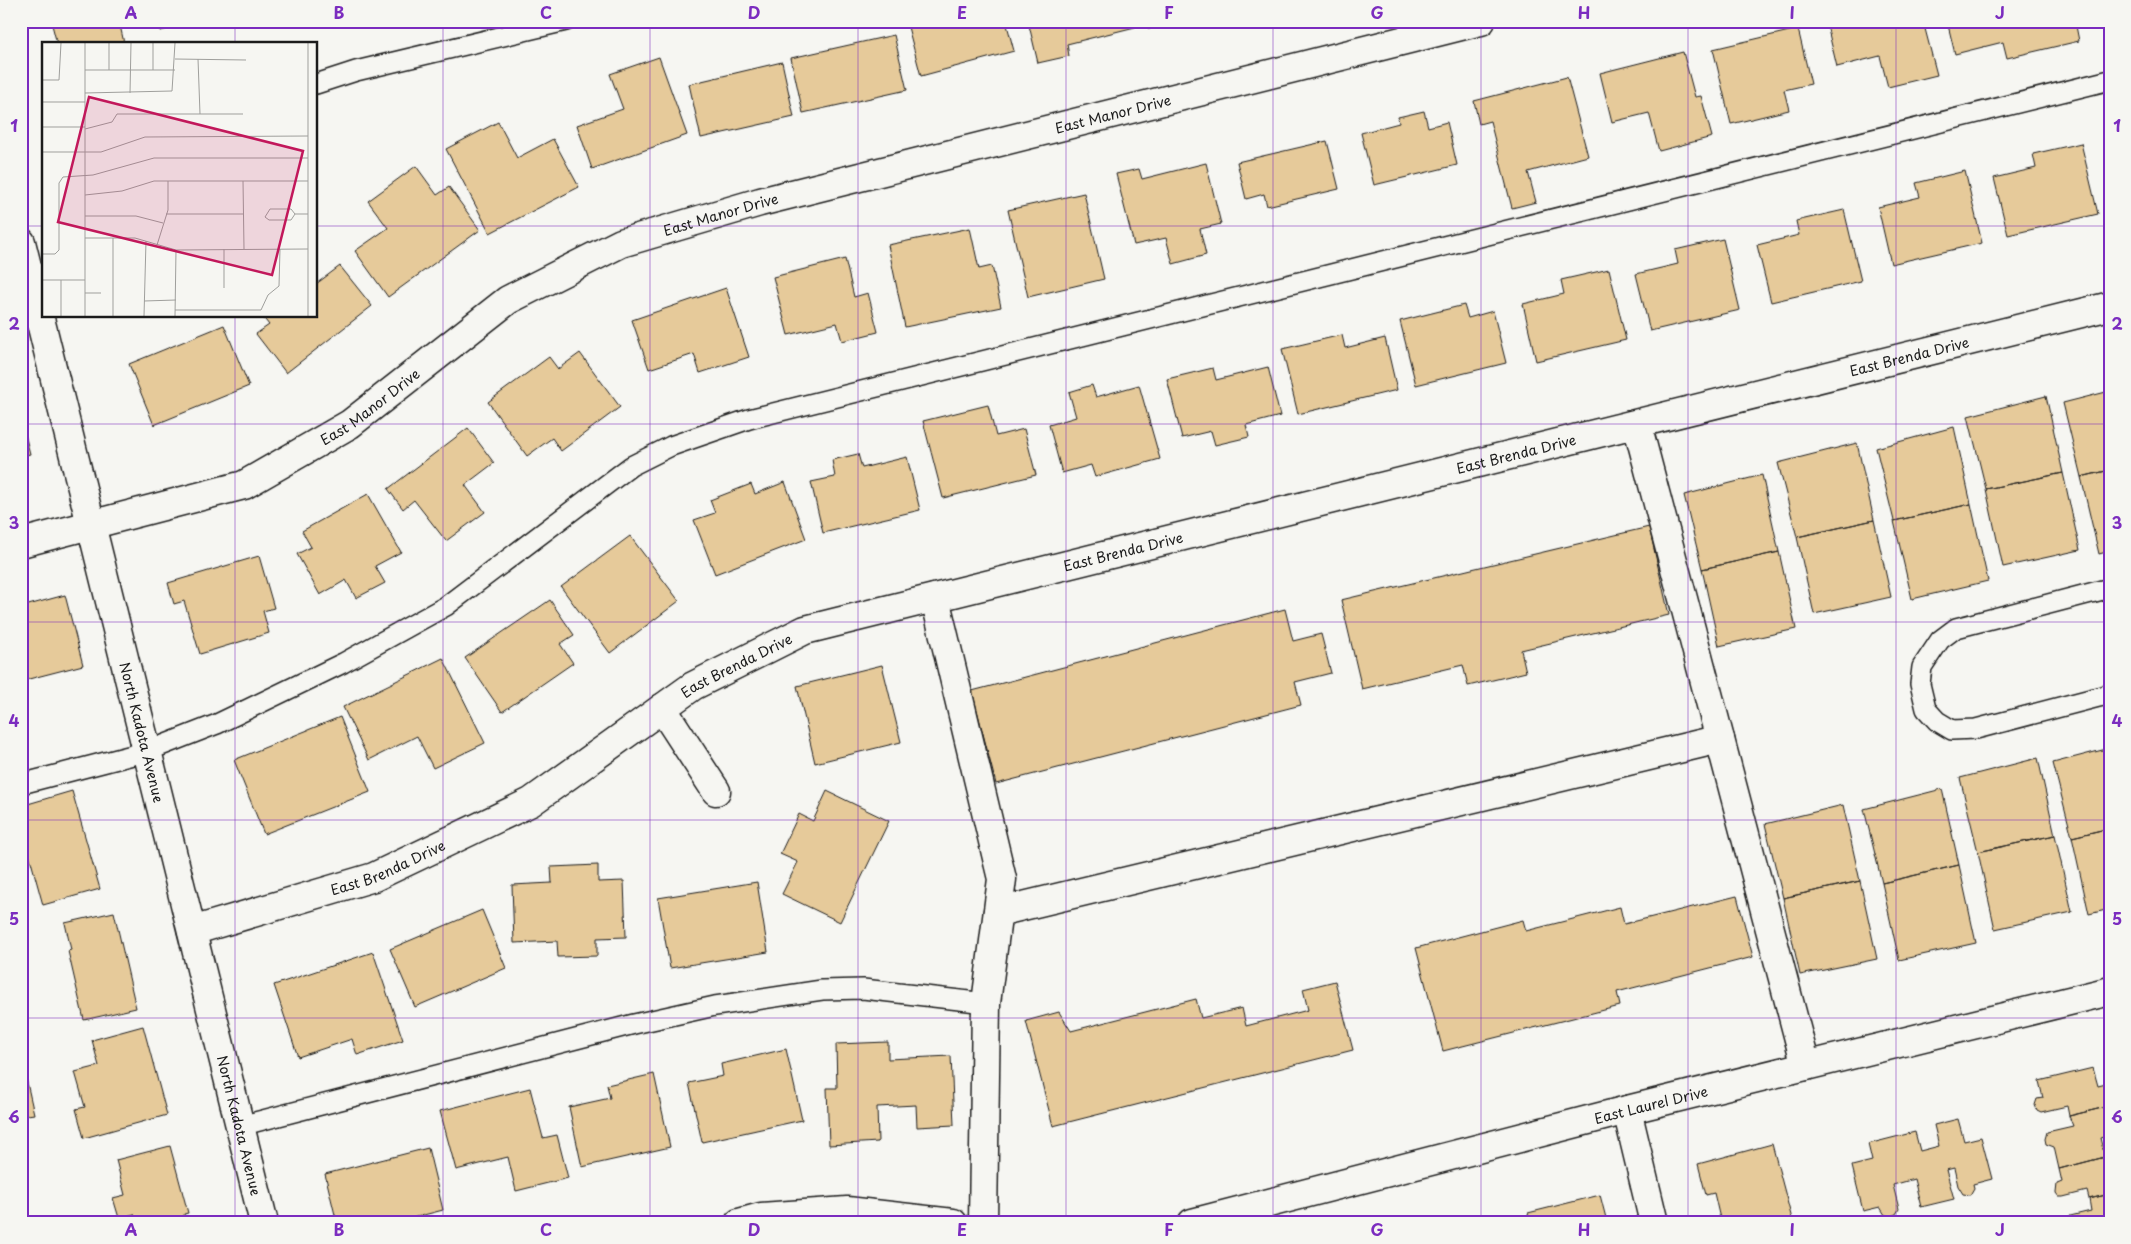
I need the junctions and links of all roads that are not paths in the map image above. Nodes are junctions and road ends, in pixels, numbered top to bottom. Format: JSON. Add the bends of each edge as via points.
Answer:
{"nodes":[{"id":1,"x":566,"y":21,"type":"edge"},
{"id":2,"x":1481,"y":21,"type":"edge"},
{"id":3,"x":2110,"y":80,"type":"edge"},
{"id":4,"x":318,"y":83,"type":"edge"},
{"id":5,"x":21,"y":242,"type":"edge"},
{"id":6,"x":33,"y":295,"type":"edge"},
{"id":7,"x":2110,"y":306,"type":"edge"},
{"id":8,"x":1637,"y":424,"type":"junction"},
{"id":9,"x":91,"y":526,"type":"junction"},
{"id":10,"x":21,"y":543,"type":"edge"},
{"id":11,"x":2110,"y":588,"type":"edge"},
{"id":12,"x":935,"y":598,"type":"junction"},
{"id":13,"x":2110,"y":694,"type":"edge"},
{"id":14,"x":662,"y":708,"type":"junction"},
{"id":15,"x":1720,"y":739,"type":"junction"},
{"id":16,"x":148,"y":751,"type":"junction"},
{"id":17,"x":21,"y":784,"type":"edge"},
{"id":18,"x":716,"y":791,"type":"dead end"},
{"id":19,"x":998,"y":912,"type":"junction"},
{"id":20,"x":192,"y":931,"type":"junction"},
{"id":21,"x":2110,"y":990,"type":"edge"},
{"id":22,"x":986,"y":1003,"type":"junction"},
{"id":23,"x":1806,"y":1066,"type":"junction"},
{"id":24,"x":1627,"y":1110,"type":"junction"},
{"id":25,"x":240,"y":1126,"type":"junction"},
{"id":26,"x":868,"y":1218,"type":"edge"},
{"id":27,"x":264,"y":1223,"type":"edge"},
{"id":28,"x":740,"y":1223,"type":"edge"},
{"id":29,"x":953,"y":1223,"type":"edge"},
{"id":30,"x":983,"y":1223,"type":"edge"},
{"id":31,"x":1192,"y":1223,"type":"edge"},
{"id":32,"x":1654,"y":1223,"type":"edge"}],
"edges":[{"from":1,"to":4,"type":"lane","via":[[356,71]]},
{"from":2,"to":9,"type":"street","name":"East Manor Drive","via":[[760,202],[621,243],[508,300],[350,424],[244,485]]},
{"from":3,"to":16,"type":"lane","via":[[748,419],[671,446],[632,466],[446,606],[343,663],[217,724]]},
{"from":5,"to":6,"type":"street","name":"North Kadota Avenue"},
{"from":6,"to":9,"type":"street","name":"North Kadota Avenue"},
{"from":7,"to":8,"type":"street","name":"East Brenda Drive"},
{"from":8,"to":12,"type":"street","name":"East Brenda Drive"},
{"from":8,"to":15,"type":"street"},
{"from":9,"to":10,"type":"street","name":"East Manor Drive"},
{"from":9,"to":16,"type":"street","name":"North Kadota Avenue"},
{"from":11,"to":13,"type":"lane","via":[[1956,628],[1940,640],[1922,666],[1920,684],[1926,709],[1952,730],[1976,729]]},
{"from":12,"to":14,"type":"street","name":"East Brenda Drive","via":[[805,630],[693,686]]},
{"from":12,"to":19,"type":"street","via":[[1002,879]]},
{"from":14,"to":18,"type":"street"},
{"from":14,"to":20,"type":"street","name":"East Brenda Drive","via":[[531,802],[383,873]]},
{"from":15,"to":19,"type":"street"},
{"from":15,"to":23,"type":"street"},
{"from":16,"to":17,"type":"lane"},
{"from":16,"to":20,"type":"street","name":"North Kadota Avenue"},
{"from":19,"to":22,"type":"street"},
{"from":20,"to":25,"type":"street","name":"North Kadota Avenue"},
{"from":21,"to":23,"type":"street","name":"East Laurel Drive"},
{"from":22,"to":25,"type":"lane","via":[[863,989],[822,990],[715,1006]]},
{"from":22,"to":30,"type":"street"},
{"from":23,"to":24,"type":"street","name":"East Laurel Drive"},
{"from":24,"to":31,"type":"street","name":"East Laurel Drive"},
{"from":24,"to":32,"type":"street"},
{"from":25,"to":27,"type":"street","name":"North Kadota Avenue"},
{"from":26,"to":28,"type":"street","via":[[848,1211],[761,1218]]},
{"from":26,"to":29,"type":"street"}]}
